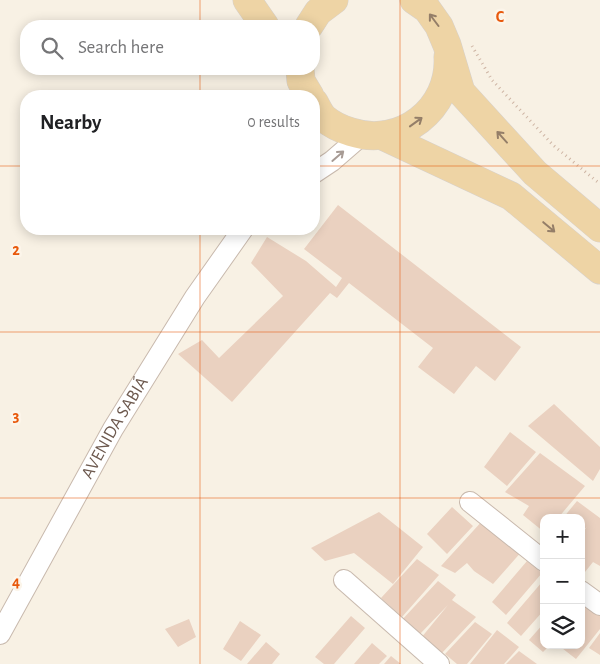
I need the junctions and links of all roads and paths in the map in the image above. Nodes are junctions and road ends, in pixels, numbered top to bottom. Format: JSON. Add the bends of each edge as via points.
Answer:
{"nodes":[{"id":1,"x":247,"y":0,"type":"edge"},
{"id":2,"x":334,"y":0,"type":"edge"},
{"id":3,"x":414,"y":0,"type":"edge"},
{"id":4,"x":261,"y":20,"type":"edge"},
{"id":5,"x":313,"y":20,"type":"edge"},
{"id":6,"x":459,"y":46,"type":"junction"},
{"id":7,"x":320,"y":112,"type":"edge"},
{"id":8,"x":372,"y":136,"type":"junction"},
{"id":9,"x":320,"y":170,"type":"edge"},
{"id":10,"x":600,"y":184,"type":"edge"},
{"id":11,"x":600,"y":228,"type":"edge"},
{"id":12,"x":240,"y":235,"type":"edge"},
{"id":13,"x":600,"y":270,"type":"edge"},
{"id":14,"x":470,"y":502,"type":"dead end"},
{"id":15,"x":541,"y":559,"type":"edge"},
{"id":16,"x":344,"y":580,"type":"dead end"},
{"id":17,"x":585,"y":594,"type":"edge"},
{"id":18,"x":600,"y":605,"type":"edge"},
{"id":19,"x":0,"y":634,"type":"edge"},
{"id":20,"x":439,"y":664,"type":"edge"}],
"edges":[{"from":1,"to":4,"type":"main road"},
{"from":2,"to":5,"type":"main road"},
{"from":6,"to":3,"type":"main road","one_way":true,"via":[[427,9]]},
{"from":8,"to":6,"type":"main road","one_way":true,"via":[[407,129],[427,114],[441,94]]},
{"from":6,"to":10,"type":"path","via":[[553,145]]},
{"from":11,"to":6,"type":"main road","one_way":true,"via":[[535,173],[461,92]]},
{"from":7,"to":8,"type":"main road","via":[[341,129]]},
{"from":9,"to":8,"type":"street","one_way":true},
{"from":8,"to":13,"type":"main road","one_way":true,"via":[[511,196]]},
{"from":12,"to":19,"type":"street","name":"AVENIDA SABIÁ","via":[[196,297],[113,429]]},
{"from":14,"to":15,"type":"street"},
{"from":16,"to":20,"type":"street"},
{"from":17,"to":18,"type":"street"}]}
